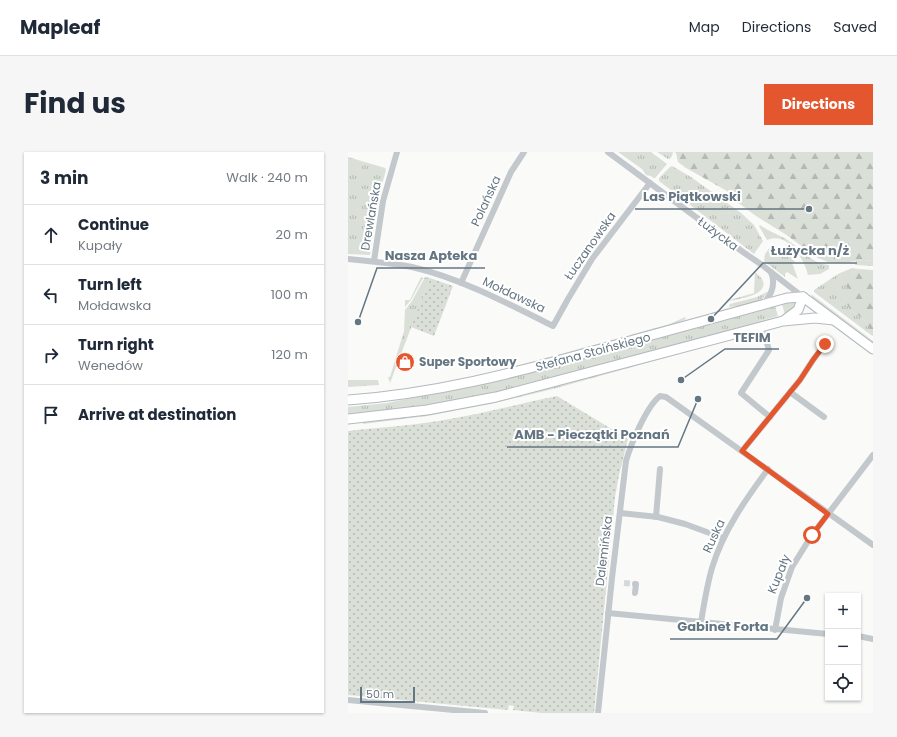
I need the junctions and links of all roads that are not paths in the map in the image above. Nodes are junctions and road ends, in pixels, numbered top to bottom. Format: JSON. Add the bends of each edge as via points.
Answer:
{"nodes":[{"id":1,"x":397,"y":152,"type":"edge"},
{"id":2,"x":524,"y":152,"type":"edge"},
{"id":3,"x":608,"y":152,"type":"edge"},
{"id":4,"x":650,"y":183,"type":"junction"},
{"id":5,"x":348,"y":259,"type":"edge"},
{"id":6,"x":374,"y":261,"type":"junction"},
{"id":7,"x":771,"y":272,"type":"junction"},
{"id":8,"x":461,"y":283,"type":"junction"},
{"id":9,"x":803,"y":297,"type":"junction"},
{"id":10,"x":763,"y":305,"type":"junction"},
{"id":11,"x":783,"y":320,"type":"junction"},
{"id":12,"x":834,"y":320,"type":"junction"},
{"id":13,"x":553,"y":326,"type":"joint"},
{"id":14,"x":762,"y":326,"type":"junction"},
{"id":15,"x":825,"y":344,"type":"dead end"},
{"id":16,"x":873,"y":349,"type":"edge"},
{"id":17,"x":790,"y":392,"type":"junction"},
{"id":18,"x":348,"y":400,"type":"edge"},
{"id":19,"x":770,"y":417,"type":"junction"},
{"id":20,"x":824,"y":417,"type":"dead end"},
{"id":21,"x":348,"y":419,"type":"edge"},
{"id":22,"x":742,"y":451,"type":"junction"},
{"id":23,"x":873,"y":456,"type":"edge"},
{"id":24,"x":660,"y":469,"type":"dead end"},
{"id":25,"x":768,"y":469,"type":"junction"},
{"id":26,"x":620,"y":513,"type":"junction"},
{"id":27,"x":828,"y":514,"type":"junction"},
{"id":28,"x":656,"y":517,"type":"junction"},
{"id":29,"x":723,"y":538,"type":"junction"},
{"id":30,"x":873,"y":545,"type":"edge"},
{"id":31,"x":635,"y":584,"type":"dead end"},
{"id":32,"x":635,"y":593,"type":"dead end"},
{"id":33,"x":608,"y":613,"type":"junction"},
{"id":34,"x":701,"y":622,"type":"junction"},
{"id":35,"x":775,"y":630,"type":"junction"},
{"id":36,"x":825,"y":634,"type":"edge"},
{"id":37,"x":861,"y":637,"type":"edge"},
{"id":38,"x":873,"y":639,"type":"edge"},
{"id":39,"x":348,"y":700,"type":"edge"},
{"id":40,"x":426,"y":710,"type":"edge"},
{"id":41,"x":485,"y":713,"type":"edge"},
{"id":42,"x":598,"y":713,"type":"edge"}],
"edges":[{"from":1,"to":6,"type":"street","name":"Drewlańska","via":[[383,201]]},
{"from":2,"to":8,"type":"street","name":"Polańska","via":[[511,172]]},
{"from":3,"to":4,"type":"street","name":"Łużycka"},
{"from":4,"to":7,"type":"street","name":"Łużycka"},
{"from":4,"to":13,"type":"street","name":"Łuczanowska","via":[[592,259]]},
{"from":5,"to":6,"type":"street","name":"Mołdawska"},
{"from":6,"to":8,"type":"street","name":"Mołdawska","via":[[413,267]]},
{"from":7,"to":9,"type":"street","name":"Łużycka"},
{"from":7,"to":10,"type":"street","via":[[773,289]]},
{"from":8,"to":13,"type":"street","name":"Mołdawska"},
{"from":9,"to":10,"type":"street","name":"Stefana Stoińskiego","via":[[787,298]]},
{"from":9,"to":11,"type":"street","name":"Stefana Stoińskiego","via":[[798,310]]},
{"from":9,"to":12,"type":"street","name":"Łużycka"},
{"from":10,"to":18,"type":"street","name":"Stefana Stoińskiego","via":[[490,378],[427,390]]},
{"from":11,"to":12,"type":"street","name":"Stefana Stoińskiego"},
{"from":11,"to":14,"type":"street","name":"Stefana Stoińskiego"},
{"from":12,"to":16,"type":"street","name":"Łużycka"},
{"from":14,"to":19,"type":"street","via":[[769,350],[741,393]]},
{"from":14,"to":21,"type":"street","name":"Stefana Stoińskiego","via":[[496,397],[427,410]]},
{"from":15,"to":17,"type":"street"},
{"from":17,"to":19,"type":"street"},
{"from":17,"to":20,"type":"street"},
{"from":19,"to":22,"type":"street"},
{"from":22,"to":25,"type":"street"},
{"from":22,"to":26,"type":"street","name":"Dalemińska","via":[[666,397],[657,398],[629,451]]},
{"from":23,"to":27,"type":"street","name":"Kupały"},
{"from":24,"to":28,"type":"street"},
{"from":25,"to":27,"type":"street"},
{"from":25,"to":29,"type":"street","name":"Ruska"},
{"from":26,"to":28,"type":"street"},
{"from":26,"to":33,"type":"street","name":"Dalemińska"},
{"from":27,"to":30,"type":"street"},
{"from":27,"to":35,"type":"street","name":"Kupały","via":[[803,547],[792,567],[781,598]]},
{"from":28,"to":29,"type":"street"},
{"from":29,"to":34,"type":"street","name":"Ruska","via":[[712,568]]},
{"from":31,"to":32,"type":"street"},
{"from":33,"to":34,"type":"street"},
{"from":33,"to":42,"type":"street","name":"Dalemińska"},
{"from":34,"to":35,"type":"street"},
{"from":35,"to":36,"type":"street"},
{"from":37,"to":38,"type":"street"},
{"from":39,"to":40,"type":"street"},
{"from":40,"to":41,"type":"street"}]}
